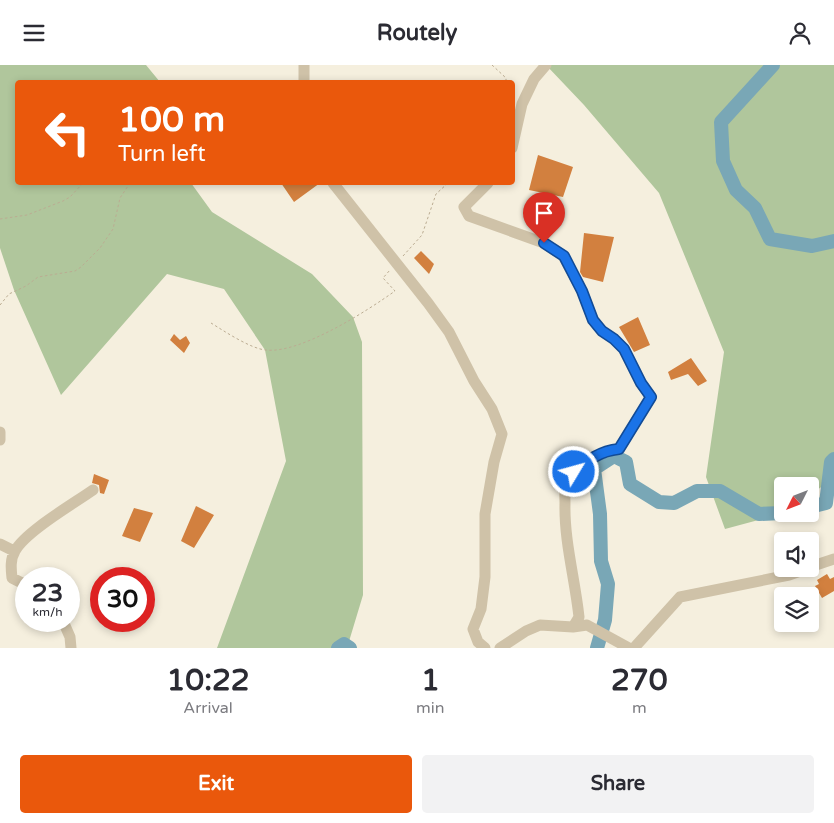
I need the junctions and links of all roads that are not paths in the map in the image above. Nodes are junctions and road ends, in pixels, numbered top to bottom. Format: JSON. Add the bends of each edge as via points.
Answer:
{"nodes":[{"id":1,"x":304,"y":65,"type":"edge"},
{"id":2,"x":546,"y":65,"type":"edge"},
{"id":3,"x":304,"y":80,"type":"edge"},
{"id":4,"x":515,"y":135,"type":"edge"},
{"id":5,"x":335,"y":185,"type":"edge"},
{"id":6,"x":486,"y":185,"type":"edge"},
{"id":7,"x":0,"y":431,"type":"edge"},
{"id":8,"x":0,"y":440,"type":"edge"},
{"id":9,"x":93,"y":490,"type":"dead end"},
{"id":10,"x":0,"y":544,"type":"edge"},
{"id":11,"x":14,"y":551,"type":"junction"},
{"id":12,"x":834,"y":559,"type":"edge"},
{"id":13,"x":819,"y":564,"type":"edge"},
{"id":14,"x":779,"y":577,"type":"edge"},
{"id":15,"x":15,"y":580,"type":"edge"},
{"id":16,"x":573,"y":627,"type":"junction"},
{"id":17,"x":68,"y":632,"type":"edge"},
{"id":18,"x":71,"y":648,"type":"edge"},
{"id":19,"x":485,"y":648,"type":"edge"},
{"id":20,"x":500,"y":648,"type":"edge"},
{"id":21,"x":629,"y":648,"type":"edge"},
{"id":22,"x":634,"y":648,"type":"edge"}],
"edges":[{"from":1,"to":3,"type":"street"},
{"from":2,"to":4,"type":"street","via":[[534,79],[522,104]]},
{"from":5,"to":19,"type":"street","via":[[449,332],[492,409],[502,434],[485,514],[483,593],[474,629],[478,642]]},
{"from":6,"to":16,"type":"street","via":[[464,207],[469,216],[544,243],[564,256],[593,320],[624,349],[651,397],[619,449],[607,450],[590,459],[566,483],[564,523],[579,617]]},
{"from":7,"to":8,"type":"street"},
{"from":9,"to":11,"type":"street","via":[[26,537]]},
{"from":10,"to":11,"type":"street"},
{"from":11,"to":15,"type":"street","via":[[11,565]]},
{"from":12,"to":13,"type":"street"},
{"from":14,"to":22,"type":"street","via":[[680,597]]},
{"from":16,"to":20,"type":"street","via":[[540,625]]},
{"from":16,"to":21,"type":"street","via":[[587,625]]},
{"from":17,"to":18,"type":"street"}]}
